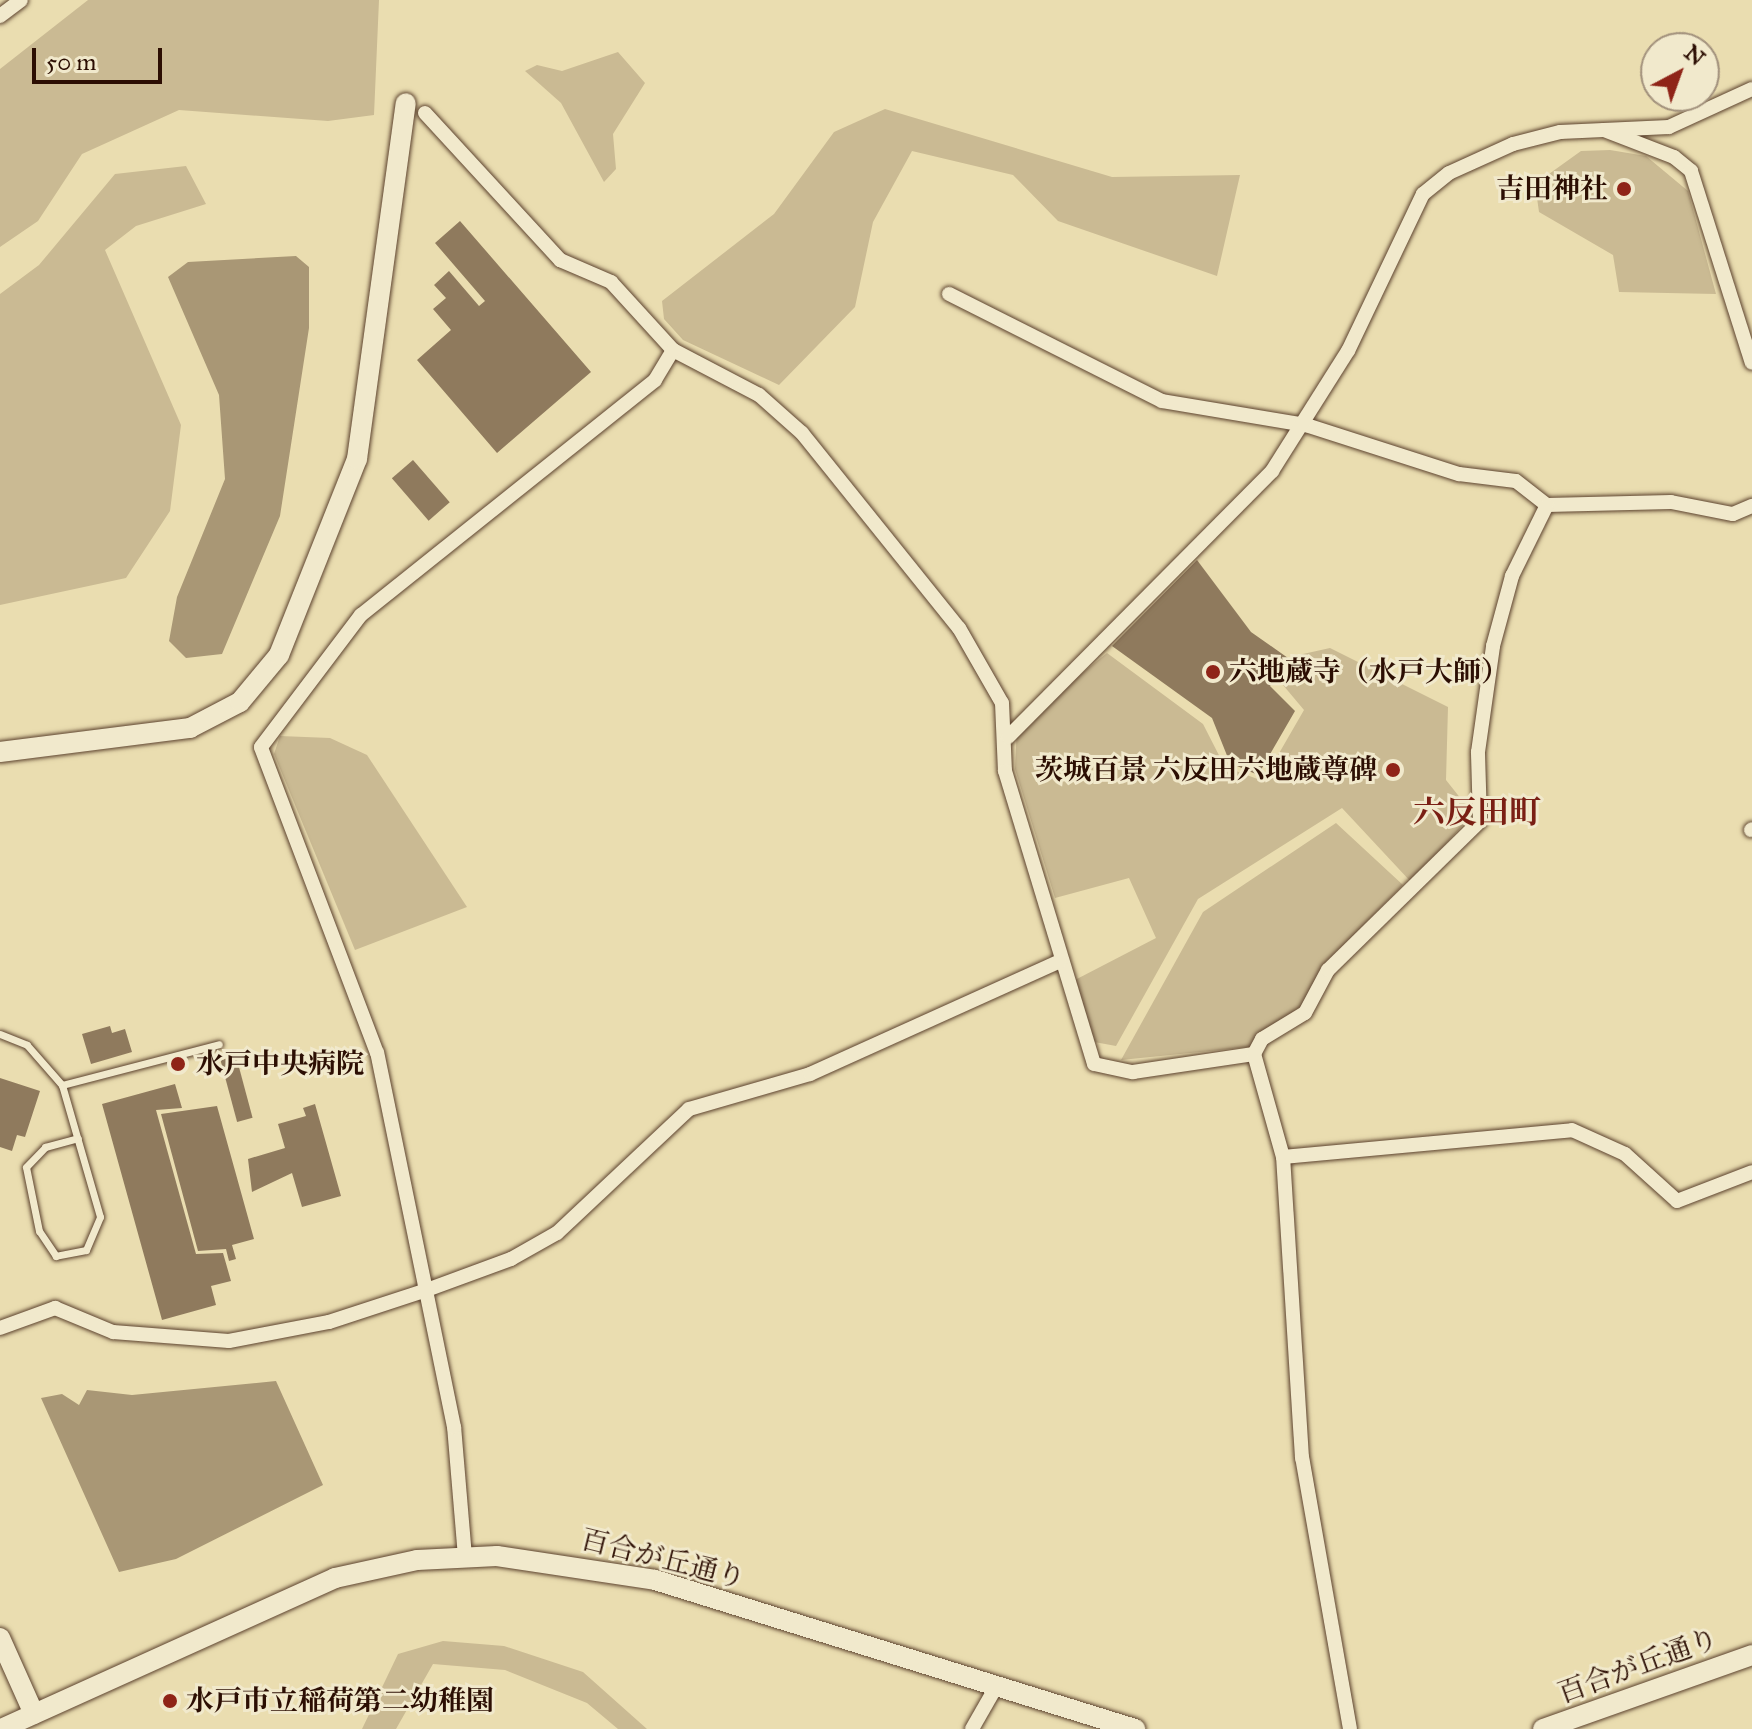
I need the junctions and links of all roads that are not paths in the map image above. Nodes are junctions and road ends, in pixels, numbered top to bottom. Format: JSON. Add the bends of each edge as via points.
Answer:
{"nodes":[{"id":1,"x":21,"y":0,"type":"edge"},
{"id":2,"x":0,"y":16,"type":"edge"},
{"id":3,"x":1752,"y":89,"type":"edge"},
{"id":4,"x":406,"y":103,"type":"dead end"},
{"id":5,"x":425,"y":113,"type":"dead end"},
{"id":6,"x":1602,"y":128,"type":"junction"},
{"id":7,"x":949,"y":294,"type":"dead end"},
{"id":8,"x":673,"y":350,"type":"junction"},
{"id":9,"x":1752,"y":363,"type":"edge"},
{"id":10,"x":1306,"y":425,"type":"junction"},
{"id":11,"x":1547,"y":505,"type":"junction"},
{"id":12,"x":1752,"y":506,"type":"edge"},
{"id":13,"x":1008,"y":737,"type":"junction"},
{"id":14,"x":0,"y":752,"type":"edge"},
{"id":15,"x":1060,"y":961,"type":"junction"},
{"id":16,"x":0,"y":1034,"type":"edge"},
{"id":17,"x":219,"y":1044,"type":"dead end"},
{"id":18,"x":1254,"y":1054,"type":"junction"},
{"id":19,"x":62,"y":1085,"type":"junction"},
{"id":20,"x":78,"y":1138,"type":"junction"},
{"id":21,"x":1283,"y":1157,"type":"junction"},
{"id":22,"x":1752,"y":1172,"type":"edge"},
{"id":23,"x":424,"y":1291,"type":"junction"},
{"id":24,"x":0,"y":1328,"type":"edge"},
{"id":25,"x":465,"y":1557,"type":"junction"},
{"id":26,"x":0,"y":1638,"type":"edge"},
{"id":27,"x":1752,"y":1655,"type":"edge"},
{"id":28,"x":996,"y":1687,"type":"junction"},
{"id":29,"x":34,"y":1714,"type":"junction"},
{"id":30,"x":1,"y":1729,"type":"edge"},
{"id":31,"x":972,"y":1729,"type":"edge"},
{"id":32,"x":1135,"y":1729,"type":"edge"},
{"id":33,"x":1350,"y":1729,"type":"edge"},
{"id":34,"x":1543,"y":1729,"type":"edge"}],
"edges":[{"from":1,"to":2,"type":"street"},
{"from":3,"to":6,"type":"street","via":[[1669,127]]},
{"from":4,"to":14,"type":"street","via":[[357,459],[279,655],[240,702],[190,728]]},
{"from":5,"to":8,"type":"street","via":[[560,260],[611,282]]},
{"from":6,"to":9,"type":"street","via":[[1691,171]]},
{"from":6,"to":10,"type":"street","via":[[1513,144],[1449,173],[1423,194]]},
{"from":7,"to":10,"type":"street","via":[[1162,401]]},
{"from":8,"to":13,"type":"street","via":[[759,395],[802,433],[959,628],[992,682]]},
{"from":8,"to":23,"type":"street","via":[[655,380],[361,615],[262,741],[377,1053]]},
{"from":10,"to":11,"type":"street","via":[[1446,471],[1516,481]]},
{"from":10,"to":13,"type":"street","via":[[1232,517]]},
{"from":11,"to":12,"type":"street","via":[[1671,502],[1733,514]]},
{"from":11,"to":18,"type":"street","via":[[1512,576],[1493,646],[1478,752],[1480,821],[1328,970],[1305,1013],[1262,1039]]},
{"from":13,"to":15,"type":"street","via":[[1005,771]]},
{"from":15,"to":18,"type":"street","via":[[1094,1064],[1133,1072]]},
{"from":15,"to":23,"type":"street","via":[[810,1074],[689,1109],[557,1233],[511,1259]]},
{"from":16,"to":19,"type":"lane","via":[[27,1045]]},
{"from":17,"to":19,"type":"lane"},
{"from":18,"to":21,"type":"street"},
{"from":19,"to":20,"type":"lane"},
{"from":20,"to":20,"type":"lane","via":[[100,1226],[86,1250],[56,1256],[39,1231],[26,1167],[45,1147]]},
{"from":21,"to":22,"type":"street","via":[[1572,1130],[1625,1154],[1677,1201]]},
{"from":21,"to":33,"type":"street","via":[[1302,1458]]},
{"from":23,"to":24,"type":"street","via":[[329,1322],[229,1341],[113,1332],[55,1308]]},
{"from":23,"to":25,"type":"street","via":[[454,1427]]},
{"from":25,"to":28,"type":"street","name":"百合が丘通り","via":[[616,1570]]},
{"from":25,"to":29,"type":"street","name":"百合が丘通り","via":[[379,1567],[292,1593]]},
{"from":26,"to":29,"type":"street"},
{"from":27,"to":34,"type":"street","name":"百合が丘通り"},
{"from":28,"to":31,"type":"street"},
{"from":28,"to":32,"type":"street","name":"百合が丘通り"},
{"from":29,"to":30,"type":"street","name":"百合が丘通り"}]}
